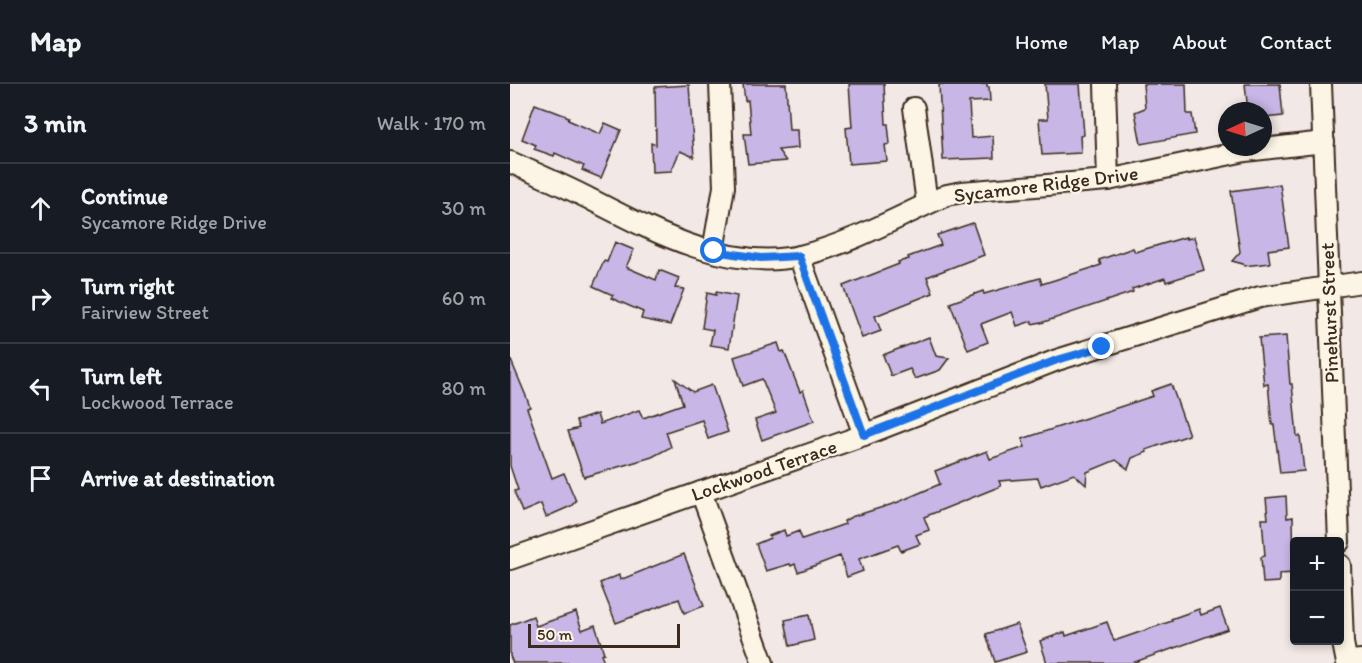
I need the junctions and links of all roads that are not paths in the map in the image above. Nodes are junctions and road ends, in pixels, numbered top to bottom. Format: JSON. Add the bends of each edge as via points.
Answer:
{"nodes":[{"id":1,"x":720,"y":84,"type":"edge"},
{"id":2,"x":1105,"y":84,"type":"edge"},
{"id":3,"x":1321,"y":84,"type":"edge"},
{"id":4,"x":914,"y":108,"type":"dead end"},
{"id":5,"x":1324,"y":142,"type":"junction"},
{"id":6,"x":510,"y":162,"type":"edge"},
{"id":7,"x":1108,"y":180,"type":"junction"},
{"id":8,"x":927,"y":203,"type":"junction"},
{"id":9,"x":714,"y":251,"type":"junction"},
{"id":10,"x":799,"y":256,"type":"junction"},
{"id":11,"x":1362,"y":282,"type":"edge"},
{"id":12,"x":1328,"y":286,"type":"junction"},
{"id":13,"x":864,"y":435,"type":"junction"},
{"id":14,"x":700,"y":492,"type":"junction"},
{"id":15,"x":1338,"y":537,"type":"edge"},
{"id":16,"x":511,"y":557,"type":"edge"},
{"id":17,"x":1341,"y":591,"type":"edge"},
{"id":18,"x":1362,"y":662,"type":"edge"},
{"id":19,"x":763,"y":663,"type":"edge"},
{"id":20,"x":1349,"y":663,"type":"edge"}],
"edges":[{"from":1,"to":9,"type":"street","via":[[724,187]]},
{"from":2,"to":7,"type":"street"},
{"from":3,"to":5,"type":"street","name":"Pinehurst Street"},
{"from":4,"to":8,"type":"street"},
{"from":5,"to":7,"type":"street","name":"Sycamore Ridge Drive","via":[[1245,151]]},
{"from":5,"to":12,"type":"street","name":"Pinehurst Street"},
{"from":6,"to":9,"type":"street","name":"Sycamore Ridge Drive","via":[[660,234]]},
{"from":7,"to":8,"type":"street","name":"Sycamore Ridge Drive","via":[[962,192]]},
{"from":8,"to":10,"type":"street","name":"Sycamore Ridge Drive","via":[[835,246]]},
{"from":9,"to":10,"type":"street","name":"Sycamore Ridge Drive","via":[[761,258]]},
{"from":10,"to":13,"type":"street"},
{"from":11,"to":12,"type":"street","name":"Lockwood Terrace"},
{"from":12,"to":13,"type":"street","name":"Lockwood Terrace","via":[[1260,297],[1057,360]]},
{"from":12,"to":15,"type":"street","name":"Pinehurst Street"},
{"from":13,"to":14,"type":"street","name":"Lockwood Terrace"},
{"from":14,"to":16,"type":"street","name":"Lockwood Terrace"},
{"from":14,"to":19,"type":"street"},
{"from":17,"to":20,"type":"street","via":[[1343,643]]},
{"from":18,"to":20,"type":"street"}]}
